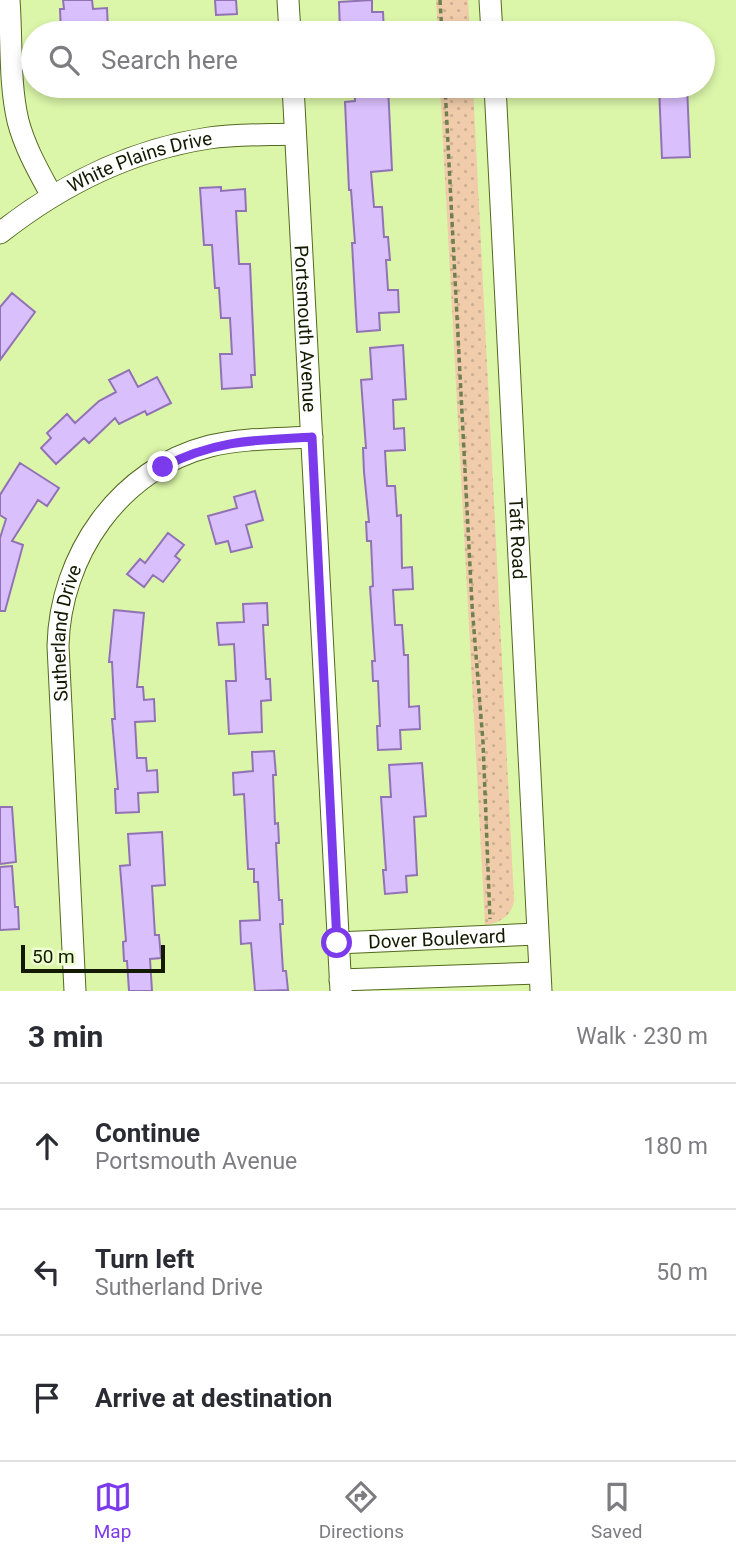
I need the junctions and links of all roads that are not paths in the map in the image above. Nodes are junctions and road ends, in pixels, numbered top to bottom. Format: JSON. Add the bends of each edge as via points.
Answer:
{"nodes":[{"id":1,"x":9,"y":0,"type":"edge"},
{"id":2,"x":288,"y":0,"type":"edge"},
{"id":3,"x":490,"y":0,"type":"edge"},
{"id":4,"x":289,"y":21,"type":"edge"},
{"id":5,"x":491,"y":21,"type":"edge"},
{"id":6,"x":294,"y":98,"type":"edge"},
{"id":7,"x":496,"y":98,"type":"edge"},
{"id":8,"x":295,"y":134,"type":"junction"},
{"id":9,"x":52,"y":196,"type":"junction"},
{"id":10,"x":0,"y":233,"type":"edge"},
{"id":11,"x":312,"y":437,"type":"junction"},
{"id":12,"x":537,"y":934,"type":"junction"},
{"id":13,"x":337,"y":943,"type":"junction"},
{"id":14,"x":540,"y":982,"type":"edge"},
{"id":15,"x":340,"y":985,"type":"edge"},
{"id":16,"x":75,"y":991,"type":"edge"}],
"edges":[{"from":1,"to":9,"type":"street","via":[[18,119]]},
{"from":2,"to":4,"type":"street"},
{"from":3,"to":5,"type":"street"},
{"from":6,"to":8,"type":"street","name":"Portsmouth Avenue"},
{"from":7,"to":12,"type":"street","name":"Taft Road"},
{"from":8,"to":9,"type":"street","name":"White Plains Drive","via":[[182,143],[109,167]]},
{"from":8,"to":11,"type":"street","name":"Portsmouth Avenue"},
{"from":9,"to":10,"type":"street","name":"White Plains Drive"},
{"from":11,"to":13,"type":"street","name":"Portsmouth Avenue"},
{"from":11,"to":16,"type":"street","name":"Sutherland Drive","via":[[224,443],[176,460],[114,505],[76,559],[63,597],[58,646]]},
{"from":12,"to":13,"type":"street","name":"Dover Boulevard"},
{"from":12,"to":14,"type":"street","name":"Taft Road"},
{"from":13,"to":15,"type":"street","name":"Portsmouth Avenue"},
{"from":14,"to":15,"type":"street","name":"Dover Boulevard"}]}
